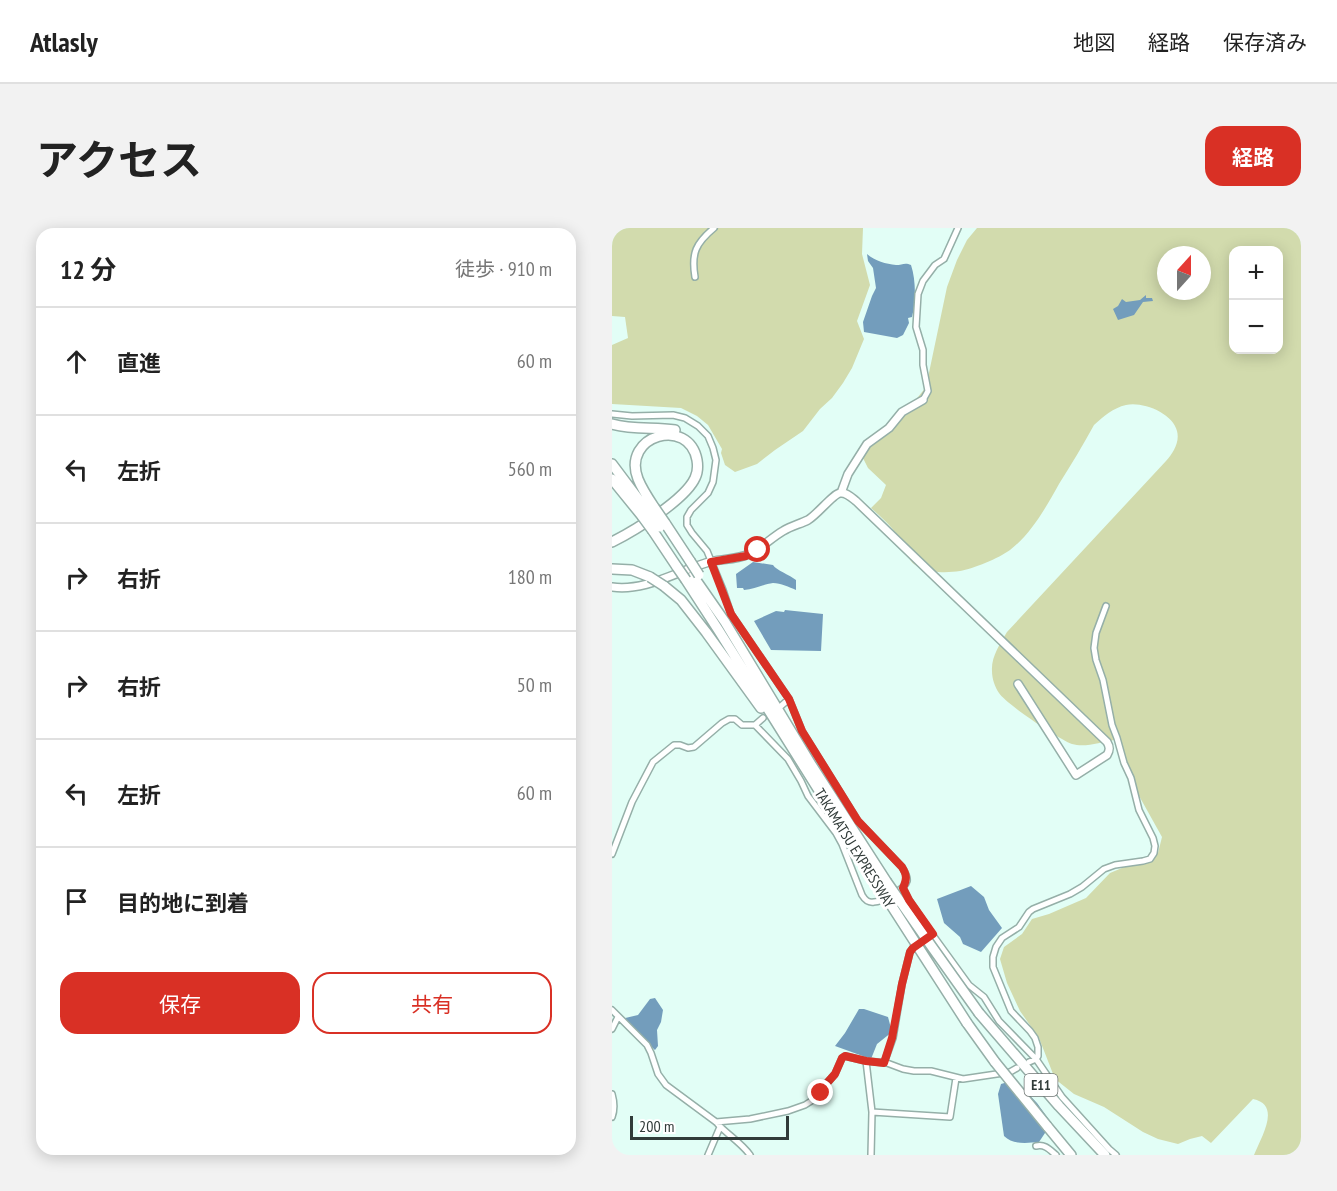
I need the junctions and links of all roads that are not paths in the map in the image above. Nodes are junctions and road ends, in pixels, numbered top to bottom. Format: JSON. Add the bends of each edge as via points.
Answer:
{"nodes":[{"id":1,"x":714,"y":228,"type":"edge"},
{"id":2,"x":958,"y":228,"type":"edge"},
{"id":3,"x":695,"y":277,"type":"dead end"},
{"id":4,"x":923,"y":400,"type":"joint"},
{"id":5,"x":612,"y":414,"type":"edge"},
{"id":6,"x":612,"y":424,"type":"edge"},
{"id":7,"x":612,"y":464,"type":"edge"},
{"id":8,"x":612,"y":479,"type":"edge"},
{"id":9,"x":840,"y":493,"type":"junction"},
{"id":10,"x":648,"y":512,"type":"junction"},
{"id":11,"x":660,"y":527,"type":"junction"},
{"id":12,"x":612,"y":542,"type":"edge"},
{"id":13,"x":612,"y":548,"type":"edge"},
{"id":14,"x":711,"y":562,"type":"junction"},
{"id":15,"x":684,"y":563,"type":"junction"},
{"id":16,"x":612,"y":569,"type":"edge"},
{"id":17,"x":693,"y":577,"type":"junction"},
{"id":18,"x":612,"y":588,"type":"edge"},
{"id":19,"x":1106,"y":606,"type":"dead end"},
{"id":20,"x":747,"y":676,"type":"junction"},
{"id":21,"x":1018,"y":684,"type":"dead end"},
{"id":22,"x":762,"y":699,"type":"junction"},
{"id":23,"x":789,"y":699,"type":"junction"},
{"id":24,"x":781,"y":706,"type":"dead end"},
{"id":25,"x":763,"y":718,"type":"dead end"},
{"id":26,"x":755,"y":725,"type":"junction"},
{"id":27,"x":612,"y":854,"type":"edge"},
{"id":28,"x":882,"y":882,"type":"junction"},
{"id":29,"x":903,"y":888,"type":"junction"},
{"id":30,"x":933,"y":934,"type":"junction"},
{"id":31,"x":612,"y":1010,"type":"edge"},
{"id":32,"x":618,"y":1017,"type":"junction"},
{"id":33,"x":612,"y":1029,"type":"edge"},
{"id":34,"x":1035,"y":1059,"type":"junction"},
{"id":35,"x":866,"y":1061,"type":"junction"},
{"id":36,"x":1029,"y":1062,"type":"dead end"},
{"id":37,"x":884,"y":1063,"type":"junction"},
{"id":38,"x":1017,"y":1068,"type":"dead end"},
{"id":39,"x":956,"y":1078,"type":"junction"},
{"id":40,"x":612,"y":1094,"type":"edge"},
{"id":41,"x":872,"y":1112,"type":"junction"},
{"id":42,"x":612,"y":1117,"type":"edge"},
{"id":43,"x":718,"y":1124,"type":"junction"},
{"id":44,"x":1036,"y":1146,"type":"dead end"},
{"id":45,"x":708,"y":1155,"type":"edge"},
{"id":46,"x":750,"y":1155,"type":"edge"},
{"id":47,"x":871,"y":1155,"type":"edge"},
{"id":48,"x":1056,"y":1155,"type":"edge"},
{"id":49,"x":1071,"y":1155,"type":"edge"},
{"id":50,"x":1105,"y":1155,"type":"edge"},
{"id":51,"x":1116,"y":1155,"type":"edge"}],
"edges":[{"from":1,"to":3,"type":"street","via":[[697,246]]},
{"from":2,"to":4,"type":"street","via":[[944,259],[923,281],[918,294],[916,327],[928,391]]},
{"from":4,"to":9,"type":"street","via":[[902,412],[889,428],[867,444]]},
{"from":5,"to":14,"type":"street","via":[[673,415],[699,426],[708,436],[716,460],[713,482],[691,510],[687,525]]},
{"from":6,"to":13,"type":"highway","via":[[677,430],[699,447],[703,469],[695,490],[684,500]]},
{"from":7,"to":10,"type":"highway","number":"E11"},
{"from":8,"to":10,"type":"highway","number":"E11"},
{"from":9,"to":14,"type":"street","via":[[814,516],[784,530],[752,553]]},
{"from":9,"to":21,"type":"street","via":[[855,501],[1107,742],[1107,755],[1076,775]]},
{"from":10,"to":11,"type":"highway","bridge":true},
{"from":10,"to":11,"type":"highway","number":"E11","bridge":true},
{"from":10,"to":12,"type":"highway","via":[[637,477],[637,455],[642,445],[660,435],[682,438],[691,446],[698,466],[689,488]]},
{"from":11,"to":15,"type":"highway"},
{"from":11,"to":15,"type":"highway","name":"TAKAMATSU EXPRESSWAY","number":"E11"},
{"from":14,"to":18,"type":"street","via":[[637,588]]},
{"from":14,"to":23,"type":"street","via":[[731,614]]},
{"from":15,"to":17,"type":"highway","name":"TAKAMATSU EXPRESSWAY","number":"E11","bridge":true},
{"from":15,"to":17,"type":"highway","bridge":true},
{"from":16,"to":20,"type":"highway","bridge":true,"via":[[632,570],[664,586],[681,600]]},
{"from":17,"to":20,"type":"highway","name":"TAKAMATSU EXPRESSWAY","number":"E11"},
{"from":17,"to":20,"type":"highway","name":"TAKAMATSU EXPRESSWAY","number":"E11","via":[[725,622]]},
{"from":19,"to":34,"type":"street","via":[[1096,633],[1096,660],[1112,725],[1139,810],[1153,838],[1154,853],[1143,861],[1104,869],[1070,894],[1033,909],[996,948],[993,967],[1011,1011],[1035,1038]]},
{"from":20,"to":22,"type":"highway"},
{"from":20,"to":22,"type":"highway","name":"TAKAMATSU EXPRESSWAY","number":"E11"},
{"from":22,"to":28,"type":"highway","name":"TAKAMATSU EXPRESSWAY","number":"E11"},
{"from":22,"to":28,"type":"highway","name":"TAKAMATSU EXPRESSWAY","number":"E11","via":[[812,766]]},
{"from":23,"to":24,"type":"street"},
{"from":23,"to":29,"type":"street","via":[[802,731],[858,821],[902,867],[907,881]]},
{"from":25,"to":26,"type":"street"},
{"from":26,"to":27,"type":"street","via":[[729,719],[694,747],[674,745],[653,762]]},
{"from":26,"to":29,"type":"street","via":[[788,759],[808,796],[836,833],[866,901],[879,901]]},
{"from":28,"to":49,"type":"highway","name":"TAKAMATSU EXPRESSWAY","number":"E11","bridge":true,"via":[[967,1023]]},
{"from":28,"to":50,"type":"highway","name":"TAKAMATSU EXPRESSWAY","number":"E11","bridge":true,"via":[[980,1013]]},
{"from":29,"to":30,"type":"street"},
{"from":30,"to":34,"type":"street","via":[[969,985],[984,997],[999,1021]]},
{"from":30,"to":37,"type":"street","via":[[910,952]]},
{"from":31,"to":32,"type":"street"},
{"from":32,"to":33,"type":"street"},
{"from":32,"to":43,"type":"street","via":[[647,1045],[666,1084]]},
{"from":34,"to":36,"type":"street"},
{"from":34,"to":51,"type":"street","via":[[1062,1097]]},
{"from":35,"to":37,"type":"street"},
{"from":35,"to":41,"type":"street","via":[[871,1077]]},
{"from":35,"to":43,"type":"street","via":[[842,1058],[821,1093],[801,1106]]},
{"from":37,"to":39,"type":"street"},
{"from":38,"to":39,"type":"street","via":[[970,1079]]},
{"from":39,"to":41,"type":"street","via":[[950,1117]]},
{"from":40,"to":42,"type":"street"},
{"from":41,"to":47,"type":"street"},
{"from":43,"to":45,"type":"street"},
{"from":43,"to":46,"type":"street"},
{"from":44,"to":48,"type":"street","via":[[1047,1147]]}]}
